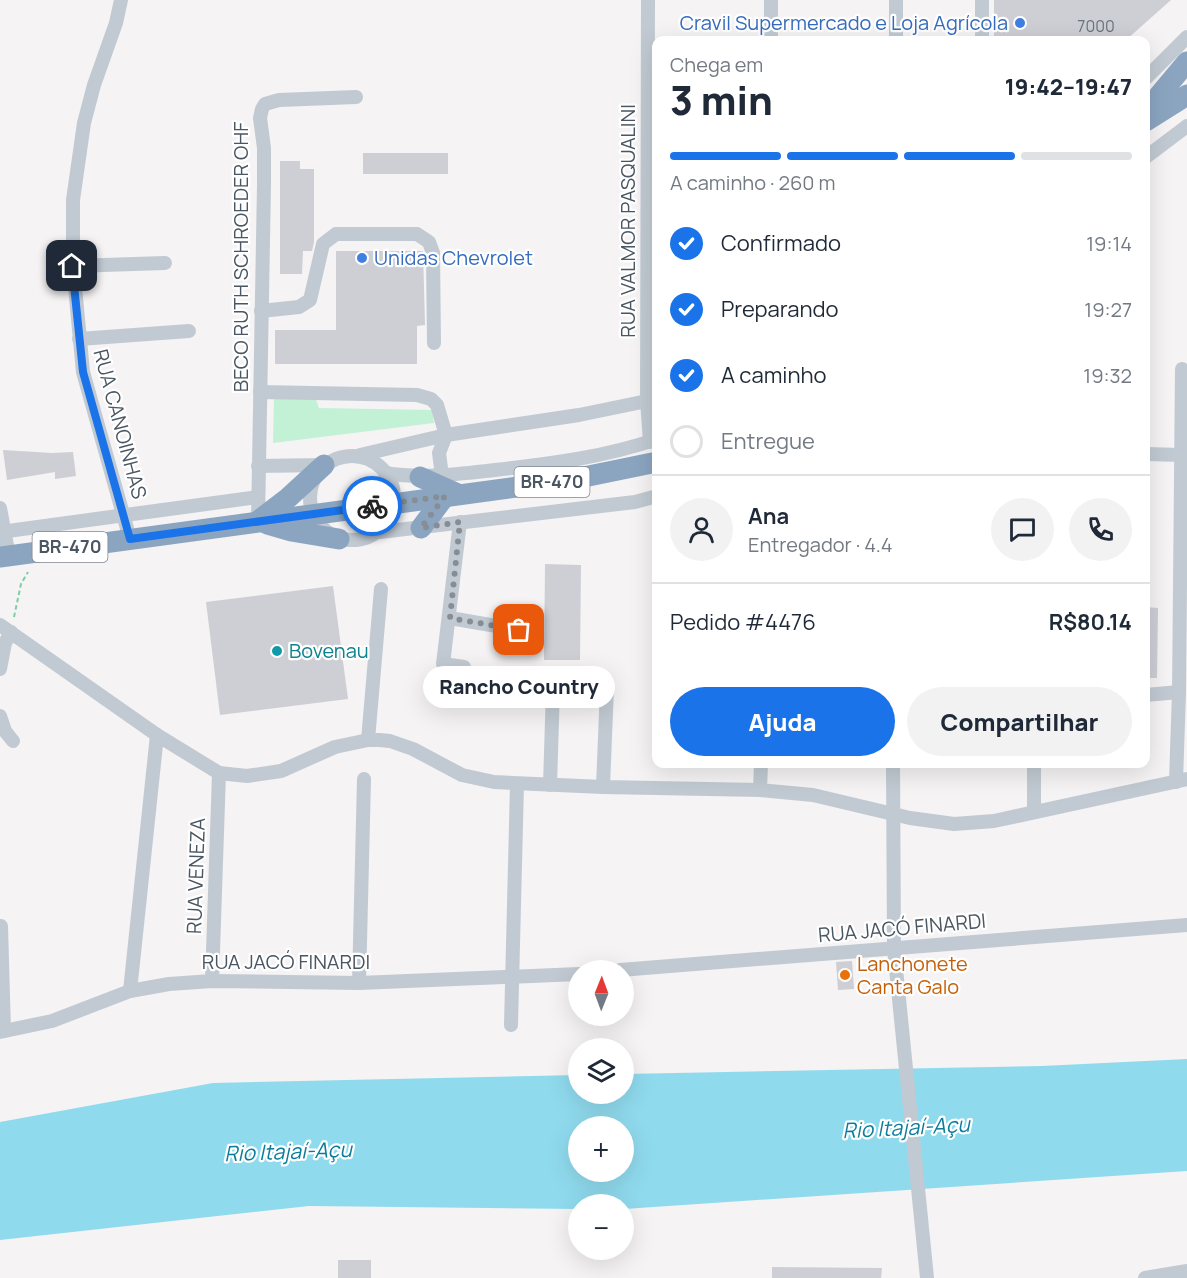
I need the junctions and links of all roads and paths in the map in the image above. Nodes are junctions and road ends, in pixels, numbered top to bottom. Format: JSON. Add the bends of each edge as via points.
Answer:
{"nodes":[{"id":1,"x":121,"y":0,"type":"edge"},
{"id":2,"x":648,"y":0,"type":"edge"},
{"id":3,"x":771,"y":0,"type":"edge"},
{"id":4,"x":896,"y":0,"type":"edge"},
{"id":5,"x":982,"y":0,"type":"edge"},
{"id":6,"x":771,"y":36,"type":"edge"},
{"id":7,"x":896,"y":36,"type":"edge"},
{"id":8,"x":982,"y":36,"type":"edge"},
{"id":9,"x":1187,"y":37,"type":"edge"},
{"id":10,"x":1187,"y":62,"type":"edge"},
{"id":11,"x":1150,"y":74,"type":"edge"},
{"id":12,"x":1187,"y":95,"type":"edge"},
{"id":13,"x":356,"y":97,"type":"dead end"},
{"id":14,"x":1150,"y":106,"type":"edge"},
{"id":15,"x":1150,"y":118,"type":"edge"},
{"id":16,"x":1187,"y":126,"type":"edge"},
{"id":17,"x":1150,"y":154,"type":"edge"},
{"id":18,"x":165,"y":263,"type":"dead end"},
{"id":19,"x":72,"y":266,"type":"junction"},
{"id":20,"x":261,"y":311,"type":"junction"},
{"id":21,"x":189,"y":331,"type":"dead end"},
{"id":22,"x":79,"y":339,"type":"junction"},
{"id":23,"x":434,"y":343,"type":"dead end"},
{"id":24,"x":1182,"y":369,"type":"dead end"},
{"id":25,"x":260,"y":392,"type":"junction"},
{"id":26,"x":646,"y":401,"type":"junction"},
{"id":27,"x":652,"y":431,"type":"edge"},
{"id":28,"x":446,"y":435,"type":"junction"},
{"id":29,"x":652,"y":442,"type":"edge"},
{"id":30,"x":1150,"y":454,"type":"edge"},
{"id":31,"x":360,"y":455,"type":"junction"},
{"id":32,"x":1181,"y":455,"type":"junction"},
{"id":33,"x":652,"y":463,"type":"edge"},
{"id":34,"x":324,"y":465,"type":"junction"},
{"id":35,"x":258,"y":466,"type":"junction"},
{"id":36,"x":385,"y":473,"type":"junction"},
{"id":37,"x":420,"y":477,"type":"joint"},
{"id":38,"x":447,"y":488,"type":"junction"},
{"id":39,"x":258,"y":497,"type":"junction"},
{"id":40,"x":652,"y":497,"type":"edge"},
{"id":41,"x":396,"y":502,"type":"junction"},
{"id":42,"x":0,"y":508,"type":"edge"},
{"id":43,"x":312,"y":514,"type":"junction"},
{"id":44,"x":124,"y":515,"type":"junction"},
{"id":45,"x":258,"y":521,"type":"junction"},
{"id":46,"x":460,"y":522,"type":"junction"},
{"id":47,"x":421,"y":528,"type":"junction"},
{"id":48,"x":2,"y":531,"type":"edge"},
{"id":49,"x":380,"y":532,"type":"junction"},
{"id":50,"x":130,"y":539,"type":"junction"},
{"id":51,"x":339,"y":539,"type":"junction"},
{"id":52,"x":4,"y":556,"type":"edge"},
{"id":53,"x":30,"y":569,"type":"dead end"},
{"id":54,"x":381,"y":589,"type":"dead end"},
{"id":55,"x":450,"y":618,"type":"junction"},
{"id":56,"x":5,"y":628,"type":"edge"},
{"id":57,"x":519,"y":630,"type":"dead end"},
{"id":58,"x":464,"y":667,"type":"dead end"},
{"id":59,"x":0,"y":669,"type":"edge"},
{"id":60,"x":607,"y":687,"type":"dead end"},
{"id":61,"x":553,"y":688,"type":"dead end"},
{"id":62,"x":1179,"y":692,"type":"junction"},
{"id":63,"x":1150,"y":695,"type":"edge"},
{"id":64,"x":0,"y":716,"type":"edge"},
{"id":65,"x":157,"y":735,"type":"junction"},
{"id":66,"x":368,"y":740,"type":"junction"},
{"id":67,"x":13,"y":741,"type":"dead end"},
{"id":68,"x":761,"y":768,"type":"edge"},
{"id":69,"x":893,"y":768,"type":"edge"},
{"id":70,"x":1034,"y":768,"type":"edge"},
{"id":71,"x":219,"y":773,"type":"junction"},
{"id":72,"x":364,"y":778,"type":"dead end"},
{"id":73,"x":1181,"y":781,"type":"edge"},
{"id":74,"x":517,"y":784,"type":"junction"},
{"id":75,"x":550,"y":785,"type":"junction"},
{"id":76,"x":603,"y":788,"type":"junction"},
{"id":77,"x":760,"y":790,"type":"junction"},
{"id":78,"x":1034,"y":812,"type":"junction"},
{"id":79,"x":893,"y":814,"type":"junction"},
{"id":80,"x":1,"y":926,"type":"edge"},
{"id":81,"x":1187,"y":926,"type":"edge"},
{"id":82,"x":894,"y":949,"type":"junction"},
{"id":83,"x":634,"y":969,"type":"edge"},
{"id":84,"x":568,"y":974,"type":"edge"},
{"id":85,"x":512,"y":977,"type":"junction"},
{"id":86,"x":212,"y":981,"type":"junction"},
{"id":87,"x":359,"y":983,"type":"junction"},
{"id":88,"x":130,"y":992,"type":"junction"},
{"id":89,"x":510,"y":1025,"type":"dead end"},
{"id":90,"x":2,"y":1032,"type":"edge"},
{"id":91,"x":1187,"y":1271,"type":"edge"},
{"id":92,"x":927,"y":1278,"type":"edge"},
{"id":93,"x":1145,"y":1278,"type":"edge"}],
"edges":[{"from":1,"to":19,"type":"street","name":"RUA CANOINHAS","via":[[84,123],[73,200]]},
{"from":2,"to":26,"type":"street","name":"RUA VALMOR PASQUALINI"},
{"from":3,"to":6,"type":"street"},
{"from":4,"to":7,"type":"street"},
{"from":5,"to":8,"type":"street"},
{"from":9,"to":11,"type":"street"},
{"from":10,"to":14,"type":"highway"},
{"from":12,"to":15,"type":"highway"},
{"from":13,"to":20,"type":"street","name":"BECO RUTH SCHROEDER OHF","via":[[279,100],[265,104],[262,109]]},
{"from":16,"to":17,"type":"street"},
{"from":18,"to":19,"type":"street"},
{"from":19,"to":22,"type":"street","name":"RUA CANOINHAS"},
{"from":20,"to":23,"type":"street","via":[[299,307],[310,300],[323,244],[336,234],[417,234],[429,242],[433,253]]},
{"from":20,"to":25,"type":"street","name":"BECO RUTH SCHROEDER OHF"},
{"from":21,"to":22,"type":"street"},
{"from":22,"to":44,"type":"street","name":"RUA CANOINHAS","via":[[83,372]]},
{"from":24,"to":32,"type":"street"},
{"from":25,"to":28,"type":"street","via":[[417,395],[437,405]]},
{"from":25,"to":35,"type":"street","name":"BECO RUTH SCHROEDER OHF"},
{"from":26,"to":27,"type":"street","name":"RUA VALMOR PASQUALINI"},
{"from":26,"to":28,"type":"street"},
{"from":28,"to":31,"type":"street"},
{"from":28,"to":38,"type":"street","via":[[440,453]]},
{"from":29,"to":38,"type":"street"},
{"from":30,"to":32,"type":"street"},
{"from":31,"to":34,"type":"street","via":[[341,456]]},
{"from":31,"to":36,"type":"street"},
{"from":32,"to":62,"type":"street"},
{"from":33,"to":38,"type":"highway","number":"BR-470","via":[[569,480]]},
{"from":34,"to":35,"type":"street"},
{"from":34,"to":43,"type":"street","via":[[313,479],[309,497]]},
{"from":34,"to":45,"type":"highway"},
{"from":35,"to":39,"type":"street","name":"BECO RUTH SCHROEDER OHF"},
{"from":36,"to":37,"type":"street"},
{"from":36,"to":41,"type":"street"},
{"from":37,"to":38,"type":"highway"},
{"from":38,"to":41,"type":"highway","number":"BR-470"},
{"from":38,"to":47,"type":"highway"},
{"from":39,"to":44,"type":"street"},
{"from":39,"to":45,"type":"street","name":"BECO RUTH SCHROEDER OHF"},
{"from":40,"to":46,"type":"street"},
{"from":41,"to":43,"type":"highway","number":"BR-470"},
{"from":41,"to":49,"type":"street","via":[[391,519]]},
{"from":42,"to":48,"type":"street"},
{"from":43,"to":45,"type":"highway","number":"BR-470"},
{"from":43,"to":51,"type":"street","via":[[323,530]]},
{"from":44,"to":48,"type":"street"},
{"from":44,"to":50,"type":"street","name":"RUA CANOINHAS"},
{"from":45,"to":50,"type":"highway","number":"BR-470"},
{"from":45,"to":51,"type":"highway"},
{"from":46,"to":47,"type":"street"},
{"from":46,"to":55,"type":"street"},
{"from":47,"to":49,"type":"street"},
{"from":48,"to":52,"type":"street"},
{"from":49,"to":51,"type":"street","via":[[360,541]]},
{"from":50,"to":52,"type":"highway","number":"BR-470"},
{"from":53,"to":56,"type":"path"},
{"from":54,"to":66,"type":"street"},
{"from":55,"to":57,"type":"street"},
{"from":55,"to":58,"type":"street","via":[[443,664]]},
{"from":56,"to":59,"type":"street"},
{"from":56,"to":65,"type":"street"},
{"from":60,"to":76,"type":"street"},
{"from":61,"to":75,"type":"street"},
{"from":62,"to":63,"type":"street"},
{"from":62,"to":73,"type":"street"},
{"from":64,"to":67,"type":"street"},
{"from":65,"to":71,"type":"street"},
{"from":65,"to":88,"type":"street"},
{"from":66,"to":71,"type":"street","via":[[335,747],[281,771],[247,776]]},
{"from":66,"to":74,"type":"street","via":[[400,744],[462,775]]},
{"from":68,"to":77,"type":"street"},
{"from":69,"to":79,"type":"street"},
{"from":70,"to":78,"type":"street"},
{"from":71,"to":86,"type":"street","name":"RUA VENEZA"},
{"from":72,"to":87,"type":"street"},
{"from":73,"to":78,"type":"street"},
{"from":74,"to":75,"type":"street"},
{"from":74,"to":85,"type":"street"},
{"from":75,"to":76,"type":"street"},
{"from":76,"to":77,"type":"street"},
{"from":77,"to":79,"type":"street","via":[[813,795]]},
{"from":78,"to":79,"type":"street","via":[[954,824]]},
{"from":79,"to":82,"type":"street"},
{"from":80,"to":90,"type":"street"},
{"from":81,"to":82,"type":"street","name":"RUA JACÓ FINARDI"},
{"from":82,"to":83,"type":"street","name":"RUA JACÓ FINARDI"},
{"from":82,"to":92,"type":"street"},
{"from":84,"to":85,"type":"street","name":"RUA JACÓ FINARDI"},
{"from":85,"to":87,"type":"street","name":"RUA JACÓ FINARDI"},
{"from":85,"to":89,"type":"street"},
{"from":86,"to":87,"type":"street","name":"RUA JACÓ FINARDI"},
{"from":86,"to":88,"type":"street","name":"RUA JACÓ FINARDI"},
{"from":88,"to":90,"type":"street","name":"RUA JACÓ FINARDI","via":[[52,1021]]},
{"from":91,"to":93,"type":"street"}]}
